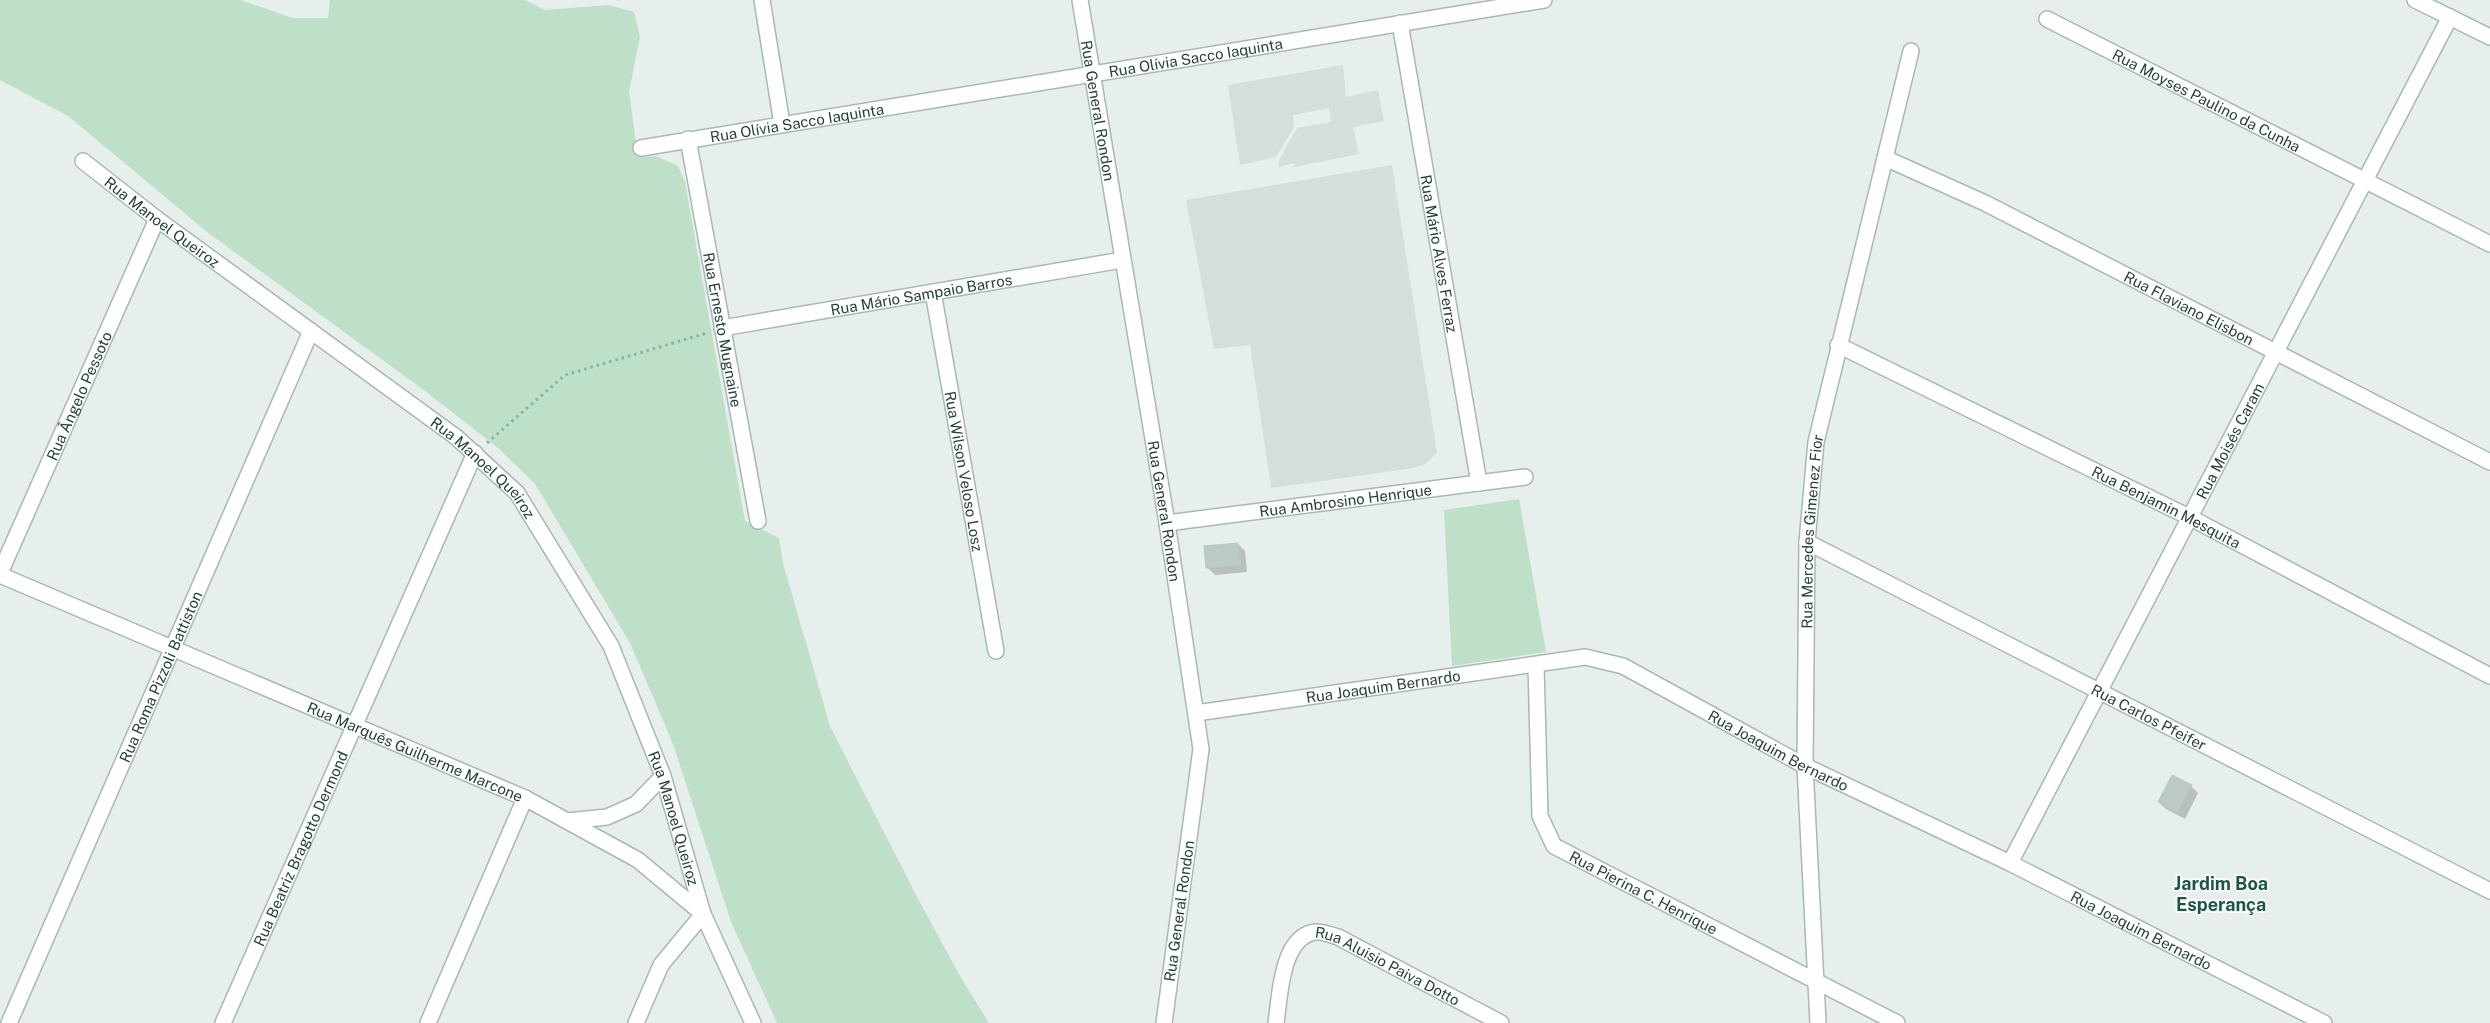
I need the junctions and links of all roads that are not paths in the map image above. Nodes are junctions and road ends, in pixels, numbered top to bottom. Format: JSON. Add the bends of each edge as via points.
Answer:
{"nodes":[{"id":1,"x":762,"y":0,"type":"edge"},
{"id":2,"x":1080,"y":0,"type":"edge"},
{"id":3,"x":1544,"y":0,"type":"edge"},
{"id":4,"x":2415,"y":0,"type":"edge"},
{"id":5,"x":2450,"y":17,"type":"junction"},
{"id":6,"x":2047,"y":20,"type":"dead end"},
{"id":7,"x":1400,"y":24,"type":"junction"},
{"id":8,"x":2490,"y":37,"type":"edge"},
{"id":9,"x":1911,"y":51,"type":"dead end"},
{"id":10,"x":1092,"y":74,"type":"junction"},
{"id":11,"x":782,"y":124,"type":"junction"},
{"id":12,"x":688,"y":139,"type":"junction"},
{"id":13,"x":641,"y":148,"type":"dead end"},
{"id":14,"x":1885,"y":158,"type":"junction"},
{"id":15,"x":83,"y":161,"type":"dead end"},
{"id":16,"x":2365,"y":179,"type":"junction"},
{"id":17,"x":157,"y":219,"type":"junction"},
{"id":18,"x":2490,"y":244,"type":"edge"},
{"id":19,"x":1122,"y":260,"type":"junction"},
{"id":20,"x":934,"y":292,"type":"junction"},
{"id":21,"x":722,"y":328,"type":"junction"},
{"id":22,"x":311,"y":331,"type":"junction"},
{"id":23,"x":1838,"y":345,"type":"junction"},
{"id":24,"x":2275,"y":352,"type":"junction"},
{"id":25,"x":474,"y":453,"type":"junction"},
{"id":26,"x":2490,"y":462,"type":"edge"},
{"id":27,"x":1525,"y":477,"type":"dead end"},
{"id":28,"x":1478,"y":483,"type":"junction"},
{"id":29,"x":2189,"y":517,"type":"junction"},
{"id":30,"x":758,"y":521,"type":"dead end"},
{"id":31,"x":1167,"y":523,"type":"junction"},
{"id":32,"x":1807,"y":542,"type":"junction"},
{"id":33,"x":0,"y":574,"type":"edge"},
{"id":34,"x":172,"y":648,"type":"junction"},
{"id":35,"x":996,"y":651,"type":"dead end"},
{"id":36,"x":1536,"y":665,"type":"junction"},
{"id":37,"x":2490,"y":676,"type":"edge"},
{"id":38,"x":2099,"y":691,"type":"junction"},
{"id":39,"x":1196,"y":713,"type":"junction"},
{"id":40,"x":354,"y":726,"type":"junction"},
{"id":41,"x":1805,"y":766,"type":"junction"},
{"id":42,"x":663,"y":776,"type":"junction"},
{"id":43,"x":525,"y":798,"type":"junction"},
{"id":44,"x":567,"y":821,"type":"junction"},
{"id":45,"x":2010,"y":863,"type":"junction"},
{"id":46,"x":2490,"y":892,"type":"edge"},
{"id":47,"x":703,"y":914,"type":"junction"},
{"id":48,"x":1815,"y":982,"type":"junction"},
{"id":49,"x":9,"y":1023,"type":"edge"},
{"id":50,"x":223,"y":1023,"type":"edge"},
{"id":51,"x":428,"y":1023,"type":"edge"},
{"id":52,"x":636,"y":1023,"type":"edge"},
{"id":53,"x":753,"y":1023,"type":"edge"},
{"id":54,"x":1164,"y":1023,"type":"edge"},
{"id":55,"x":1276,"y":1023,"type":"edge"},
{"id":56,"x":1501,"y":1023,"type":"edge"},
{"id":57,"x":1818,"y":1023,"type":"edge"},
{"id":58,"x":1896,"y":1023,"type":"edge"},
{"id":59,"x":2324,"y":1023,"type":"edge"}],
"edges":[{"from":1,"to":11,"type":"street"},
{"from":2,"to":10,"type":"street","name":"Rua General Rondon"},
{"from":3,"to":7,"type":"street","name":"Rua Olívia Sacco Iaquinta"},
{"from":4,"to":5,"type":"street"},
{"from":5,"to":8,"type":"street"},
{"from":5,"to":16,"type":"street","name":"Rua Moisés Caram"},
{"from":6,"to":16,"type":"street","name":"Rua Moyses Paulino da Cunha"},
{"from":7,"to":10,"type":"street","name":"Rua Olívia Sacco Iaquinta"},
{"from":7,"to":28,"type":"street","name":"Rua Mário Alves Ferraz"},
{"from":9,"to":14,"type":"street","name":"Rua Mercedes Gimenez Fior"},
{"from":10,"to":11,"type":"street","name":"Rua Olívia Sacco Iaquinta"},
{"from":10,"to":19,"type":"street","name":"Rua General Rondon"},
{"from":11,"to":12,"type":"street","name":"Rua Olívia Sacco Iaquinta"},
{"from":12,"to":13,"type":"street","name":"Rua Olívia Sacco Iaquinta"},
{"from":12,"to":21,"type":"street","name":"Rua Ernesto Mugnaine"},
{"from":14,"to":23,"type":"street","name":"Rua Mercedes Gimenez Fior"},
{"from":14,"to":24,"type":"street","name":"Rua Flaviano Elisbon","via":[[1985,203]]},
{"from":15,"to":17,"type":"street","name":"Rua Manoel Queiroz"},
{"from":16,"to":18,"type":"street","name":"Rua Moyses Paulino da Cunha"},
{"from":16,"to":24,"type":"street","name":"Rua Moisés Caram"},
{"from":17,"to":22,"type":"street","name":"Rua Manoel Queiroz"},
{"from":17,"to":33,"type":"street","name":"Rua Ângelo Pessoto"},
{"from":19,"to":20,"type":"street","name":"Rua Mário Sampaio Barros"},
{"from":19,"to":31,"type":"street","name":"Rua General Rondon"},
{"from":20,"to":21,"type":"street","name":"Rua Mário Sampaio Barros"},
{"from":20,"to":35,"type":"street","name":"Rua Wilson Veloso Losz"},
{"from":21,"to":30,"type":"street","name":"Rua Ernesto Mugnaine"},
{"from":22,"to":25,"type":"street","name":"Rua Manoel Queiroz"},
{"from":22,"to":34,"type":"street","name":"Rua Roma Pizzoli Battiston"},
{"from":23,"to":29,"type":"street","name":"Rua Benjamin Mesquita"},
{"from":23,"to":32,"type":"street","name":"Rua Mercedes Gimenez Fior","via":[[1816,442]]},
{"from":24,"to":26,"type":"street","name":"Rua Flaviano Elisbon"},
{"from":24,"to":29,"type":"street","name":"Rua Moisés Caram"},
{"from":25,"to":40,"type":"street","name":"Rua Beatriz Bragotto Dermond"},
{"from":25,"to":42,"type":"street","name":"Rua Manoel Queiroz","via":[[517,493],[611,646]]},
{"from":27,"to":28,"type":"street","name":"Rua Ambrosino Henrique"},
{"from":28,"to":31,"type":"street","name":"Rua Ambrosino Henrique"},
{"from":29,"to":37,"type":"street","name":"Rua Benjamin Mesquita"},
{"from":29,"to":38,"type":"street","name":"Rua Moisés Caram"},
{"from":31,"to":39,"type":"street","name":"Rua General Rondon"},
{"from":32,"to":38,"type":"street","name":"Rua Carlos Pfeifer"},
{"from":32,"to":41,"type":"street","name":"Rua Mercedes Gimenez Fior"},
{"from":33,"to":34,"type":"street","name":"Rua Marquês Guilherme Marcone"},
{"from":34,"to":40,"type":"street","name":"Rua Marquês Guilherme Marcone"},
{"from":34,"to":49,"type":"street","name":"Rua Roma Pizzoli Battiston"},
{"from":36,"to":39,"type":"street","name":"Rua Joaquim Bernardo"},
{"from":36,"to":41,"type":"street","name":"Rua Joaquim Bernardo","via":[[1585,657],[1623,666]]},
{"from":36,"to":48,"type":"street","name":"Rua Pierina C. Henrique","via":[[1540,816],[1554,846]]},
{"from":38,"to":45,"type":"street","name":"Rua Moisés Caram"},
{"from":38,"to":46,"type":"street","name":"Rua Carlos Pfeifer"},
{"from":39,"to":54,"type":"street","name":"Rua General Rondon","via":[[1201,749]]},
{"from":40,"to":43,"type":"street","name":"Rua Marquês Guilherme Marcone"},
{"from":40,"to":50,"type":"street","name":"Rua Beatriz Bragotto Dermond"},
{"from":41,"to":45,"type":"street","name":"Rua Joaquim Bernardo"},
{"from":41,"to":48,"type":"street","name":"Rua Mercedes Gimenez Fior"},
{"from":42,"to":44,"type":"street","via":[[636,804],[607,817]]},
{"from":42,"to":47,"type":"street","name":"Rua Manoel Queiroz"},
{"from":43,"to":44,"type":"street","name":"Rua Marquês Guilherme Marcone"},
{"from":43,"to":51,"type":"street"},
{"from":44,"to":47,"type":"street","name":"Rua Marquês Guilherme Marcone","via":[[638,860]]},
{"from":45,"to":59,"type":"street","name":"Rua Joaquim Bernardo"},
{"from":47,"to":52,"type":"street","via":[[661,965]]},
{"from":47,"to":53,"type":"street","name":"Rua Marquês Guilherme Marcone"},
{"from":48,"to":57,"type":"street","name":"Rua Mercedes Gimenez Fior"},
{"from":48,"to":58,"type":"street","name":"Rua Pierina C. Henrique"},
{"from":55,"to":56,"type":"street","name":"Rua Aluisio Paiva Dotto","via":[[1288,956],[1297,940],[1315,932],[1338,937]]}]}
